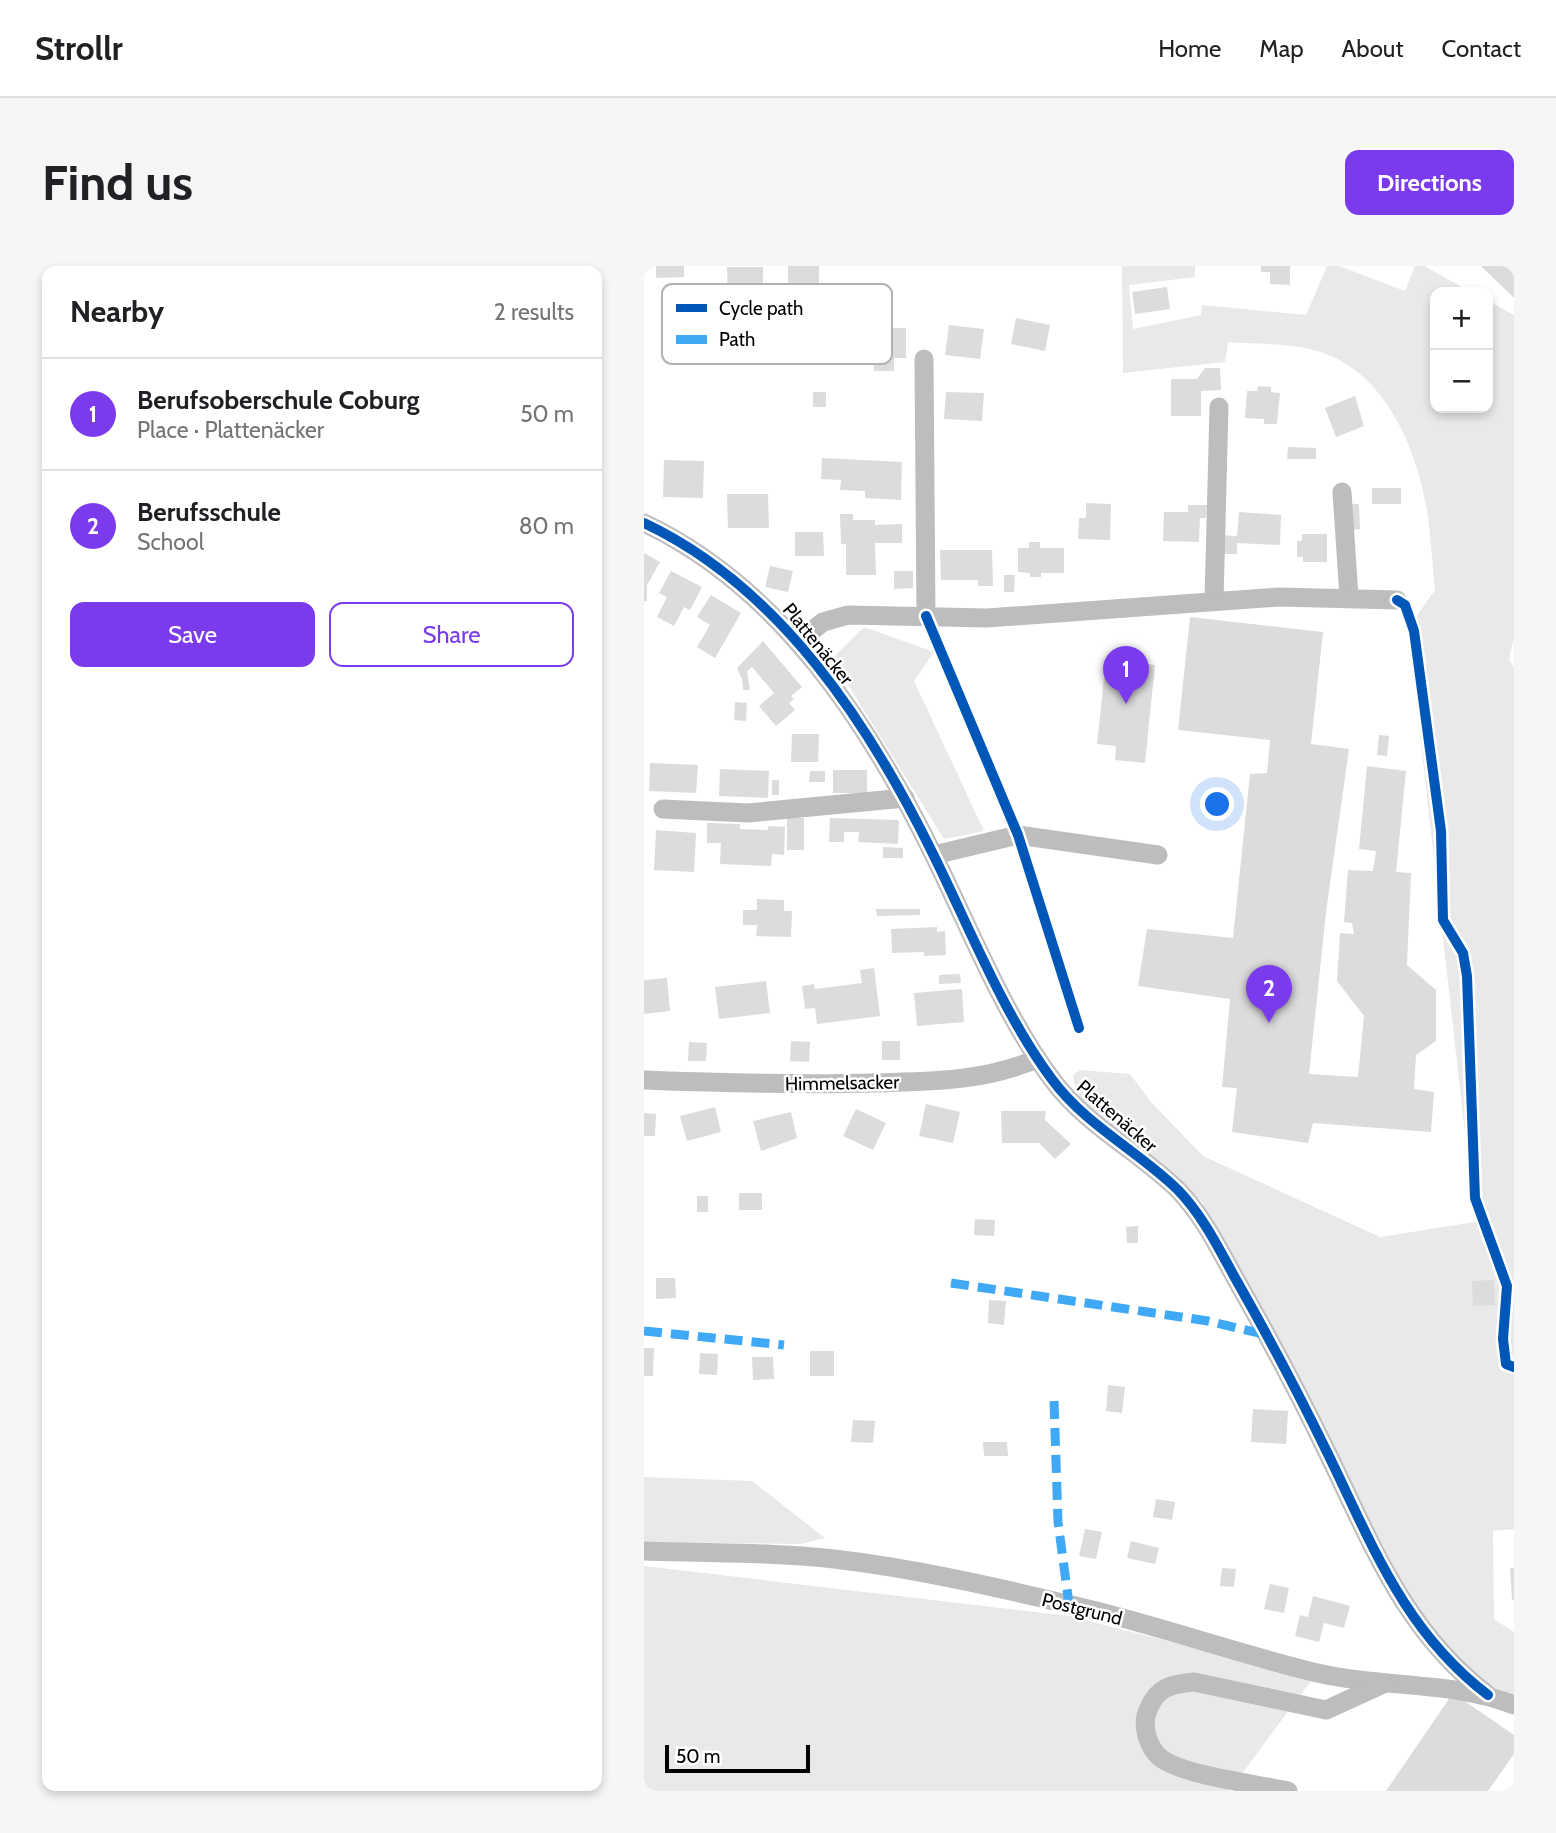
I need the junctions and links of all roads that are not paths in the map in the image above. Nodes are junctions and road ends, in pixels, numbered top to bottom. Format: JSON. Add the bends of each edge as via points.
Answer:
{"nodes":[{"id":1,"x":924,"y":359,"type":"dead end"},
{"id":2,"x":1219,"y":407,"type":"dead end"},
{"id":3,"x":1342,"y":492,"type":"dead end"},
{"id":4,"x":644,"y":523,"type":"edge"},
{"id":5,"x":1349,"y":597,"type":"junction"},
{"id":6,"x":1397,"y":600,"type":"dead end"},
{"id":7,"x":1214,"y":601,"type":"junction"},
{"id":8,"x":926,"y":615,"type":"junction"},
{"id":9,"x":798,"y":642,"type":"junction"},
{"id":10,"x":905,"y":798,"type":"junction"},
{"id":11,"x":663,"y":809,"type":"dead end"},
{"id":12,"x":933,"y":855,"type":"junction"},
{"id":13,"x":1158,"y":855,"type":"dead end"},
{"id":14,"x":1037,"y":1059,"type":"junction"},
{"id":15,"x":644,"y":1080,"type":"edge"},
{"id":16,"x":644,"y":1551,"type":"edge"},
{"id":17,"x":1383,"y":1684,"type":"junction"},
{"id":18,"x":1488,"y":1695,"type":"junction"},
{"id":19,"x":1514,"y":1705,"type":"edge"},
{"id":20,"x":1288,"y":1791,"type":"edge"}],
"edges":[{"from":1,"to":8,"type":"street"},
{"from":2,"to":7,"type":"street"},
{"from":3,"to":5,"type":"street"},
{"from":4,"to":9,"type":"street","name":"Plattenäcker","via":[[692,550],[759,601]]},
{"from":5,"to":6,"type":"street","name":"Plattenäcker"},
{"from":5,"to":7,"type":"street","name":"Plattenäcker"},
{"from":7,"to":8,"type":"street","name":"Plattenäcker","via":[[986,618]]},
{"from":8,"to":9,"type":"street","name":"Plattenäcker","via":[[835,616]]},
{"from":9,"to":10,"type":"street","name":"Plattenäcker"},
{"from":10,"to":11,"type":"street","via":[[748,813]]},
{"from":10,"to":12,"type":"street","name":"Plattenäcker"},
{"from":12,"to":13,"type":"street","via":[[1018,835]]},
{"from":12,"to":14,"type":"street","name":"Plattenäcker"},
{"from":14,"to":15,"type":"street","name":"Himmelsacker","via":[[1006,1072],[948,1081],[798,1085]]},
{"from":14,"to":18,"type":"street","name":"Plattenäcker","via":[[1082,1113],[1175,1187],[1200,1214],[1288,1372],[1415,1622],[1456,1671]]},
{"from":16,"to":17,"type":"street","name":"Postgrund","via":[[814,1558],[896,1569],[1069,1604],[1323,1674]]},
{"from":17,"to":18,"type":"street","name":"Postgrund"},
{"from":17,"to":20,"type":"street","via":[[1326,1710],[1194,1682],[1172,1684],[1154,1694],[1146,1715],[1146,1737],[1161,1759],[1200,1773]]},
{"from":18,"to":19,"type":"street","name":"Postgrund"}]}
